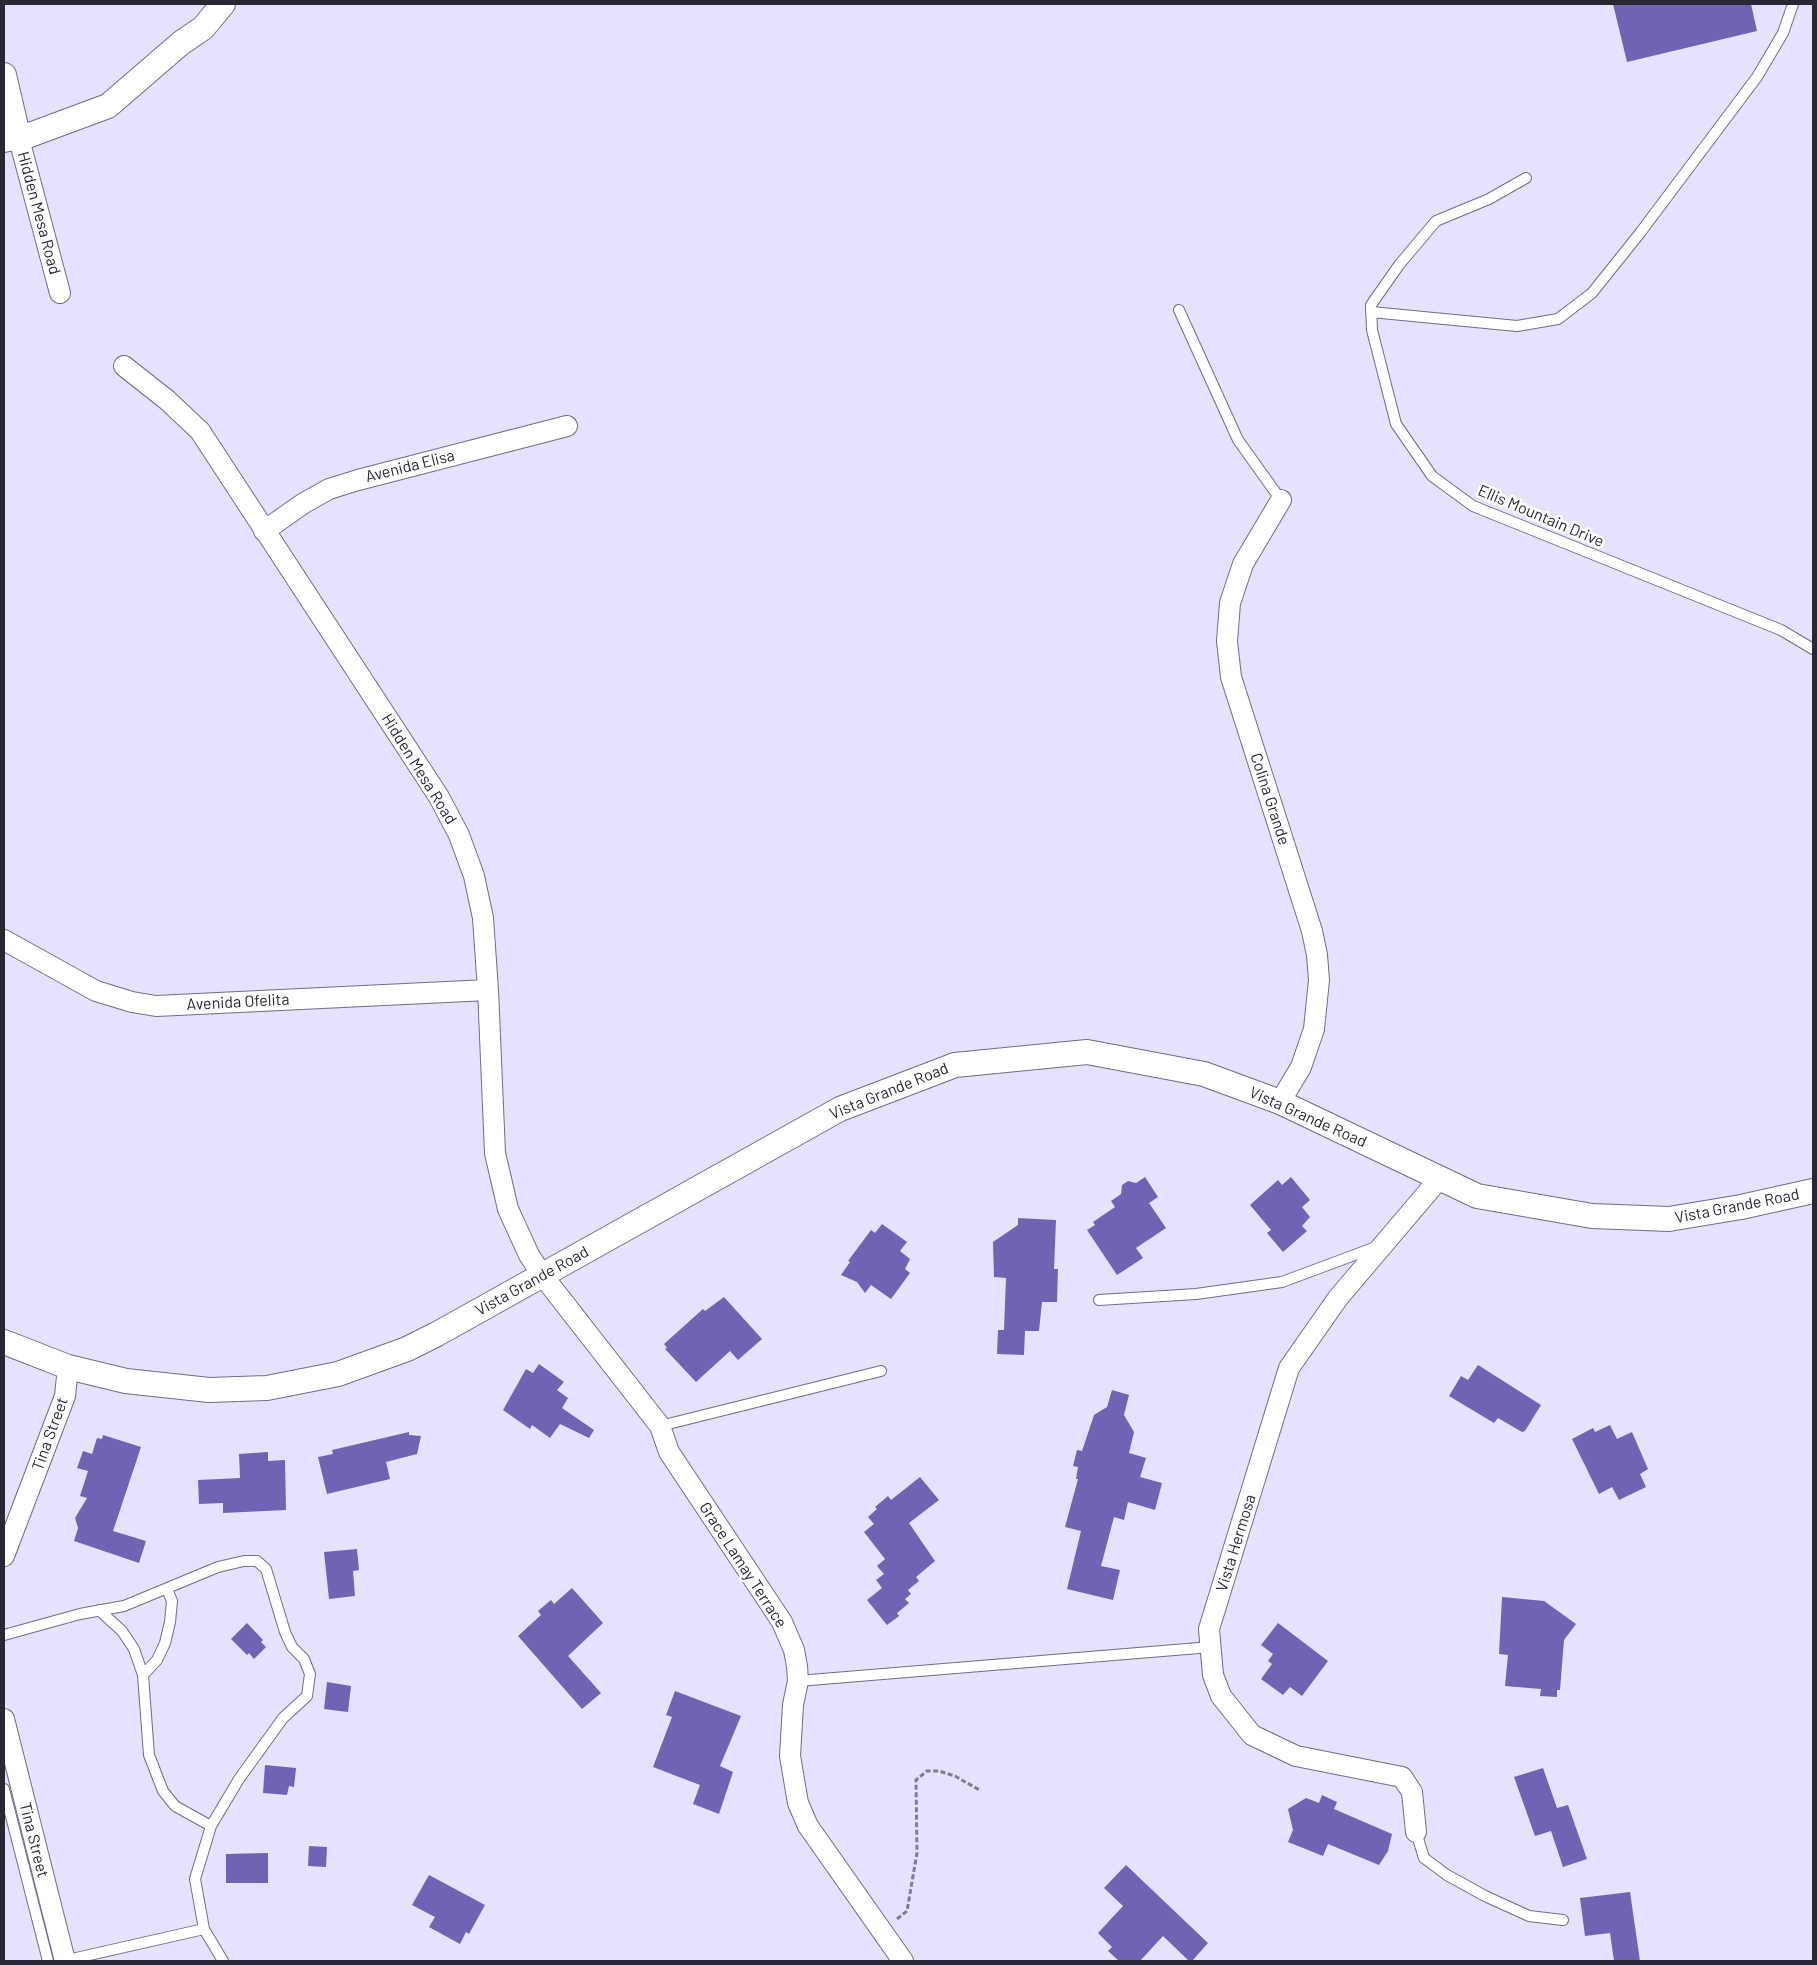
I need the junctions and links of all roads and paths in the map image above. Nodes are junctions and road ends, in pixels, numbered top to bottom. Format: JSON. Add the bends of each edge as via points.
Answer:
{"nodes":[{"id":1,"x":223,"y":4,"type":"edge"},
{"id":2,"x":1793,"y":4,"type":"edge"},
{"id":3,"x":4,"y":75,"type":"edge"},
{"id":4,"x":11,"y":140,"type":"edge"},
{"id":5,"x":1526,"y":178,"type":"dead end"},
{"id":6,"x":60,"y":294,"type":"dead end"},
{"id":7,"x":1371,"y":308,"type":"junction"},
{"id":8,"x":1179,"y":310,"type":"dead end"},
{"id":9,"x":124,"y":366,"type":"dead end"},
{"id":10,"x":568,"y":426,"type":"dead end"},
{"id":11,"x":1281,"y":500,"type":"joint"},
{"id":12,"x":264,"y":531,"type":"junction"},
{"id":13,"x":1813,"y":649,"type":"edge"},
{"id":14,"x":4,"y":940,"type":"edge"},
{"id":15,"x":488,"y":990,"type":"junction"},
{"id":16,"x":1280,"y":1102,"type":"junction"},
{"id":17,"x":1439,"y":1179,"type":"junction"},
{"id":18,"x":1813,"y":1191,"type":"edge"},
{"id":19,"x":1382,"y":1245,"type":"junction"},
{"id":20,"x":543,"y":1276,"type":"junction"},
{"id":21,"x":1098,"y":1300,"type":"dead end"},
{"id":22,"x":4,"y":1342,"type":"edge"},
{"id":23,"x":68,"y":1367,"type":"junction"},
{"id":24,"x":881,"y":1371,"type":"dead end"},
{"id":25,"x":660,"y":1426,"type":"junction"},
{"id":26,"x":4,"y":1556,"type":"edge"},
{"id":27,"x":167,"y":1589,"type":"junction"},
{"id":28,"x":100,"y":1610,"type":"junction"},
{"id":29,"x":4,"y":1635,"type":"edge"},
{"id":30,"x":1210,"y":1647,"type":"junction"},
{"id":31,"x":143,"y":1675,"type":"junction"},
{"id":32,"x":798,"y":1680,"type":"junction"},
{"id":33,"x":4,"y":1719,"type":"edge"},
{"id":34,"x":4,"y":1789,"type":"edge"},
{"id":35,"x":982,"y":1791,"type":"dead end"},
{"id":36,"x":211,"y":1826,"type":"junction"},
{"id":37,"x":1416,"y":1832,"type":"joint"},
{"id":38,"x":1563,"y":1920,"type":"dead end"},
{"id":39,"x":204,"y":1929,"type":"junction"},
{"id":40,"x":883,"y":1931,"type":"junction"},
{"id":41,"x":48,"y":1961,"type":"edge"},
{"id":42,"x":64,"y":1961,"type":"edge"},
{"id":43,"x":223,"y":1961,"type":"edge"},
{"id":44,"x":903,"y":1961,"type":"edge"}],
"edges":[{"from":1,"to":4,"type":"street","via":[[203,28],[108,106]]},
{"from":2,"to":7,"type":"lane","via":[[1783,33],[1757,77],[1592,293],[1558,319],[1517,326]]},
{"from":3,"to":4,"type":"street","name":"Hidden Mesa Road"},
{"from":4,"to":6,"type":"street","name":"Hidden Mesa Road"},
{"from":5,"to":7,"type":"lane","via":[[1489,199],[1436,221],[1399,265]]},
{"from":7,"to":13,"type":"lane","name":"Ellis Mountain Drive","via":[[1372,330],[1396,424],[1432,476],[1473,506],[1781,630]]},
{"from":8,"to":11,"type":"lane","via":[[1238,440]]},
{"from":9,"to":12,"type":"street","name":"Hidden Mesa Road","via":[[200,431]]},
{"from":10,"to":12,"type":"street","name":"Avenida Elisa","via":[[329,490]]},
{"from":11,"to":16,"type":"street","name":"Colina Grande","via":[[1243,564],[1230,603],[1227,641],[1231,678],[1312,931],[1317,956],[1319,980],[1314,1029],[1301,1067]]},
{"from":12,"to":15,"type":"street","name":"Hidden Mesa Road","via":[[439,796],[459,835],[479,897]]},
{"from":14,"to":15,"type":"street","name":"Avenida Ofelita","via":[[96,991],[156,1006]]},
{"from":15,"to":20,"type":"street","name":"Hidden Mesa Road","via":[[495,1153],[500,1181],[518,1232]]},
{"from":16,"to":17,"type":"street","name":"Vista Grande Road"},
{"from":16,"to":20,"type":"street","name":"Vista Grande Road","via":[[1204,1074],[1087,1052],[955,1065],[840,1109]]},
{"from":17,"to":18,"type":"street","name":"Vista Grande Road","via":[[1477,1196],[1592,1216],[1669,1220]]},
{"from":17,"to":19,"type":"street","name":"Vista Hermosa"},
{"from":19,"to":21,"type":"lane","via":[[1282,1282],[1196,1294]]},
{"from":19,"to":30,"type":"street","name":"Vista Hermosa","via":[[1334,1303],[1289,1368],[1209,1629]]},
{"from":20,"to":23,"type":"street","name":"Vista Grande Road","via":[[407,1349],[338,1374],[267,1388],[209,1390],[126,1381]]},
{"from":20,"to":25,"type":"street","name":"Grace Lamay Terrace"},
{"from":22,"to":23,"type":"street","name":"Vista Grande Road"},
{"from":23,"to":26,"type":"street","name":"Tina Street","via":[[65,1396]]},
{"from":24,"to":25,"type":"lane"},
{"from":25,"to":32,"type":"street","name":"Grace Lamay Terrace","via":[[669,1452],[782,1622],[794,1650]]},
{"from":27,"to":28,"type":"lane","via":[[124,1606]]},
{"from":27,"to":31,"type":"lane","via":[[172,1601],[165,1643],[157,1660]]},
{"from":27,"to":36,"type":"lane","via":[[218,1566],[257,1561],[266,1569],[292,1647],[304,1659],[310,1674],[307,1696],[283,1718],[238,1779]]},
{"from":28,"to":29,"type":"lane"},
{"from":28,"to":31,"type":"lane","via":[[122,1631],[134,1649]]},
{"from":30,"to":32,"type":"lane"},
{"from":30,"to":37,"type":"street","name":"Vista Hermosa","via":[[1213,1675],[1221,1696],[1252,1735],[1296,1756],[1402,1777],[1412,1792]]},
{"from":31,"to":36,"type":"lane","via":[[149,1755],[163,1791],[175,1806]]},
{"from":32,"to":40,"type":"street","name":"Grace Lamay Terrace","via":[[790,1730],[790,1756],[798,1803],[808,1826]]},
{"from":33,"to":42,"type":"street","name":"Tina Street"},
{"from":34,"to":41,"type":"lane"},
{"from":35,"to":40,"type":"path","via":[[938,1771],[927,1771],[916,1780],[917,1853],[907,1911]]},
{"from":36,"to":39,"type":"lane","via":[[195,1879]]},
{"from":37,"to":38,"type":"lane","via":[[1424,1858],[1447,1875],[1529,1916]]},
{"from":39,"to":42,"type":"lane"},
{"from":39,"to":43,"type":"lane"},
{"from":40,"to":44,"type":"street","name":"Grace Lamay Terrace"}]}
